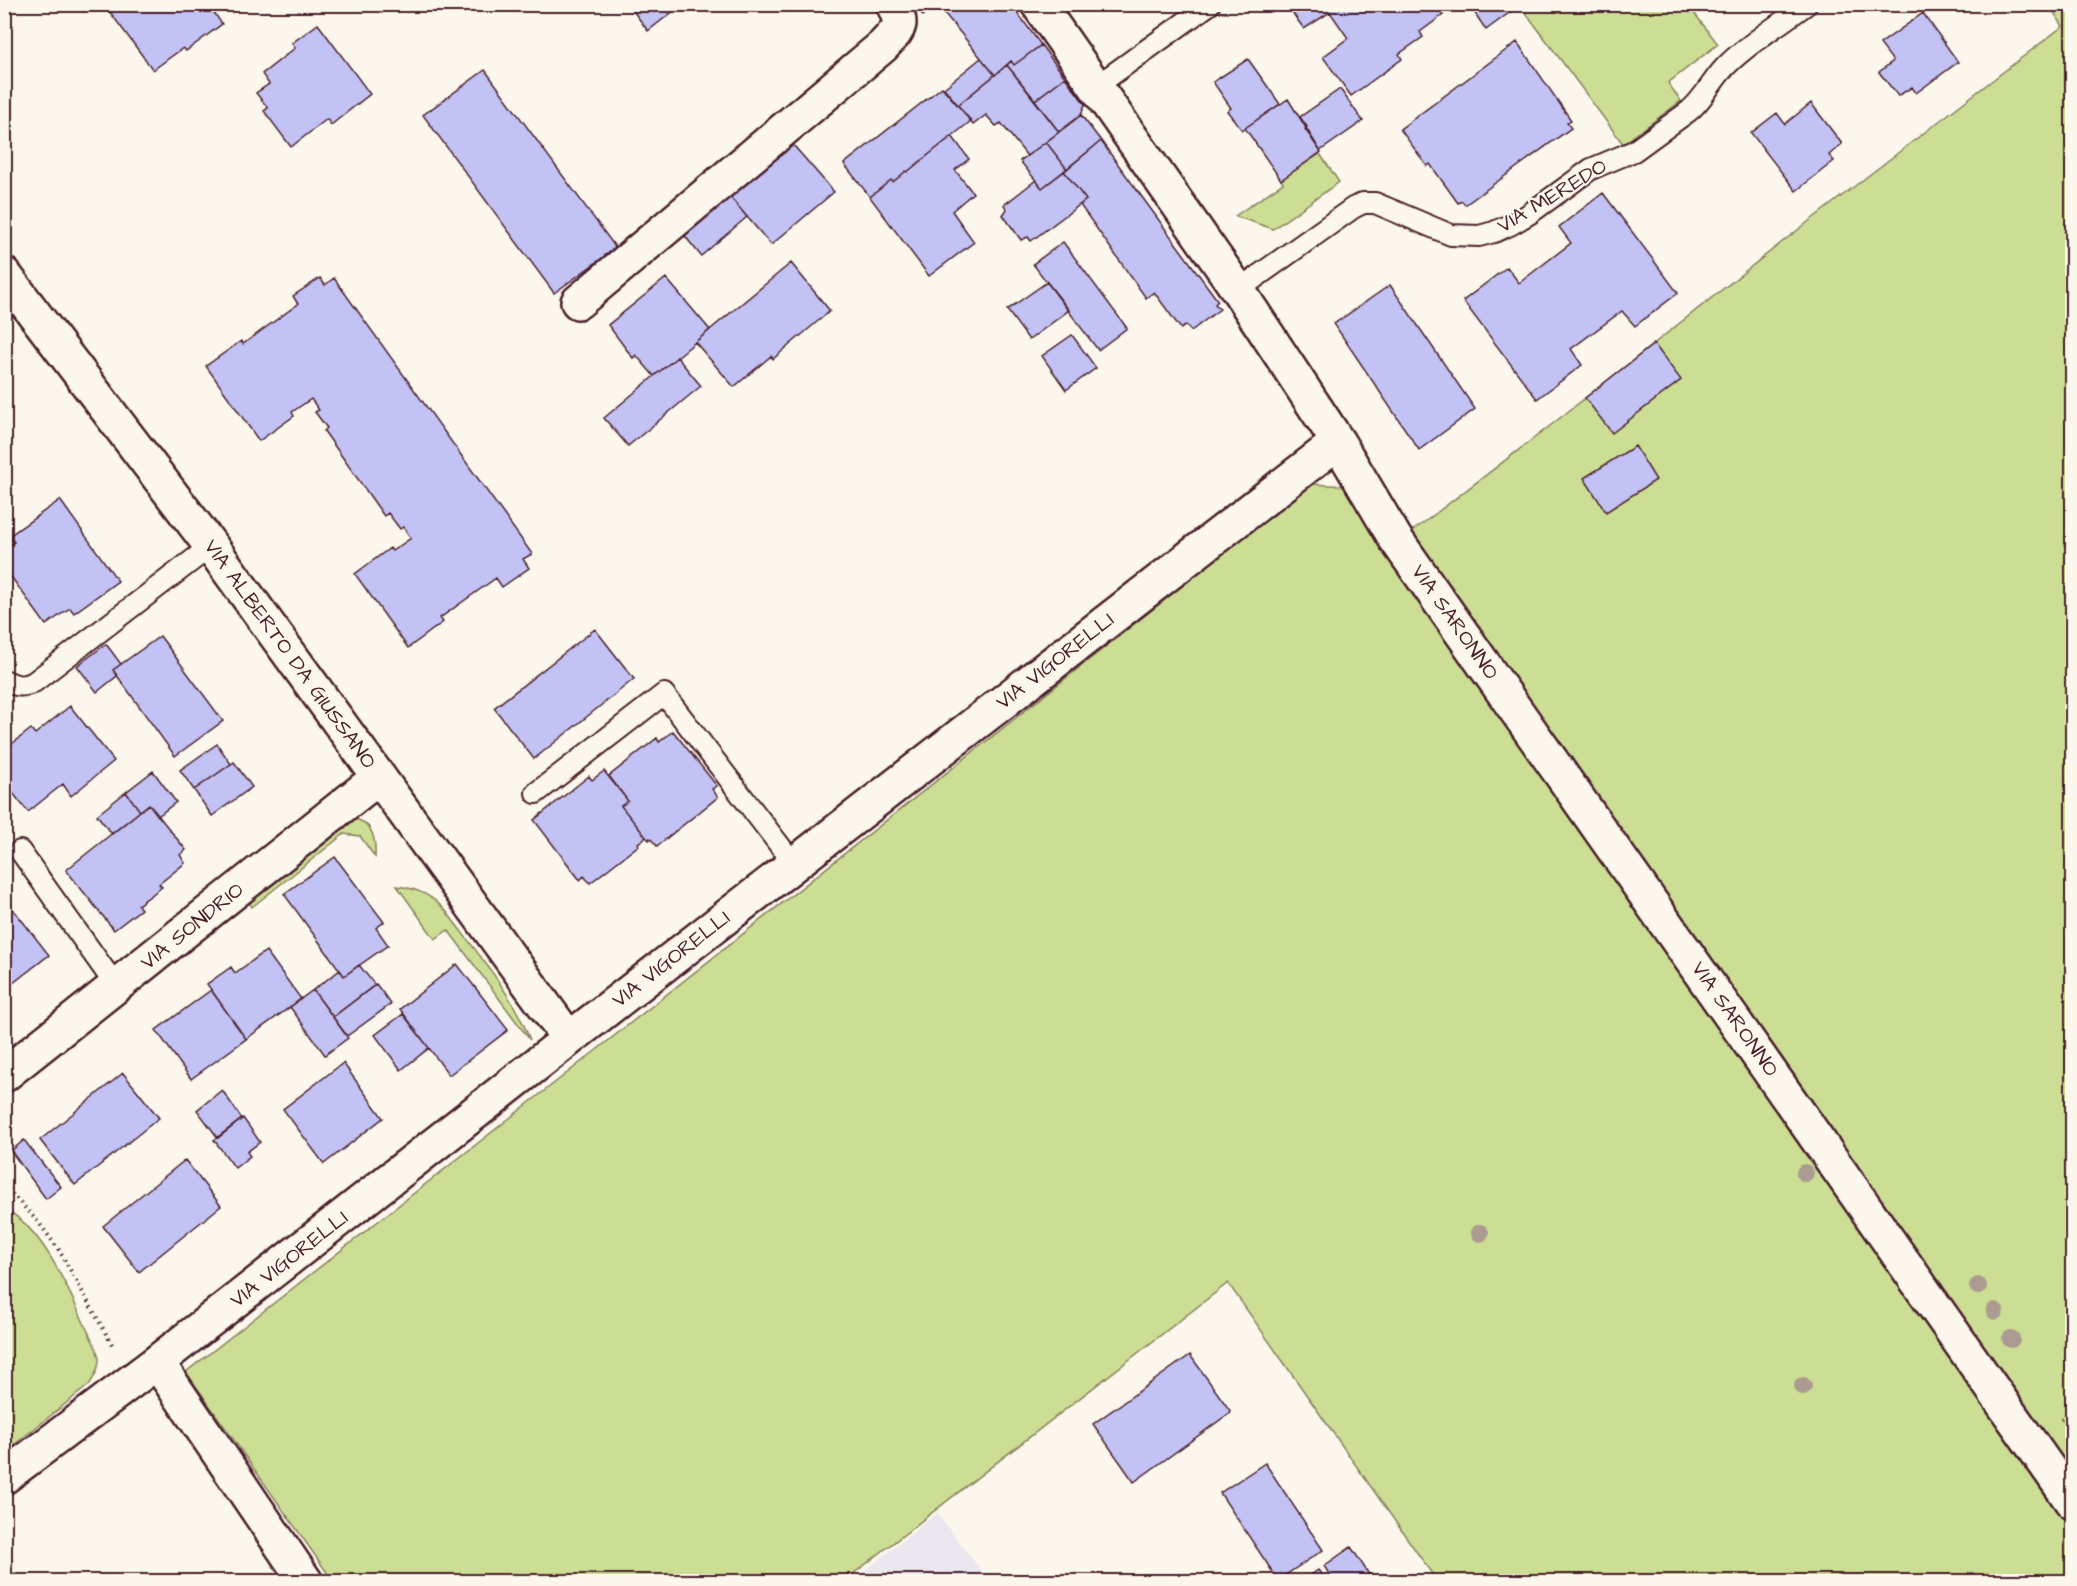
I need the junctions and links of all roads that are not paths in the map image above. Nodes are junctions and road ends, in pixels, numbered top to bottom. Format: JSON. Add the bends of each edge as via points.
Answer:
{"nodes":[{"id":1,"x":893,"y":4,"type":"edge"},
{"id":2,"x":1038,"y":4,"type":"edge"},
{"id":3,"x":1210,"y":4,"type":"edge"},
{"id":4,"x":1807,"y":4,"type":"edge"},
{"id":5,"x":1095,"y":87,"type":"junction"},
{"id":6,"x":4,"y":274,"type":"edge"},
{"id":7,"x":1238,"y":290,"type":"junction"},
{"id":8,"x":578,"y":302,"type":"dead end"},
{"id":9,"x":1338,"y":442,"type":"junction"},
{"id":10,"x":211,"y":546,"type":"junction"},
{"id":11,"x":4,"y":680,"type":"edge"},
{"id":12,"x":379,"y":777,"type":"junction"},
{"id":13,"x":536,"y":793,"type":"dead end"},
{"id":14,"x":20,"y":851,"type":"dead end"},
{"id":15,"x":794,"y":864,"type":"junction"},
{"id":16,"x":116,"y":986,"type":"junction"},
{"id":17,"x":569,"y":1039,"type":"junction"},
{"id":18,"x":4,"y":1075,"type":"edge"},
{"id":19,"x":146,"y":1371,"type":"junction"},
{"id":20,"x":4,"y":1477,"type":"edge"},
{"id":21,"x":2073,"y":1502,"type":"edge"},
{"id":22,"x":306,"y":1581,"type":"edge"}],
"edges":[{"from":1,"to":8,"type":"street","via":[[900,17],[898,29],[883,46]]},
{"from":2,"to":5,"type":"street"},
{"from":3,"to":5,"type":"lane"},
{"from":4,"to":7,"type":"lane","name":"VIA MEREDO","via":[[1730,61],[1689,111],[1634,152],[1591,169],[1512,224],[1479,236],[1451,235],[1375,203],[1363,203]]},
{"from":5,"to":7,"type":"street"},
{"from":6,"to":10,"type":"street","name":"VIA ALBERTO DA GIUSSANO"},
{"from":7,"to":9,"type":"street"},
{"from":9,"to":15,"type":"street","name":"VIA VIGORELLI"},
{"from":9,"to":21,"type":"street","name":"VIA SARONNO","via":[[1395,538]]},
{"from":10,"to":11,"type":"lane","via":[[34,682],[15,686]]},
{"from":10,"to":12,"type":"street","name":"VIA ALBERTO DA GIUSSANO"},
{"from":12,"to":16,"type":"street","name":"VIA SONDRIO"},
{"from":12,"to":17,"type":"street","name":"VIA ALBERTO DA GIUSSANO"},
{"from":13,"to":15,"type":"lane","via":[[664,694]]},
{"from":14,"to":16,"type":"lane"},
{"from":15,"to":17,"type":"street","name":"VIA VIGORELLI"},
{"from":16,"to":18,"type":"street","name":"VIA SONDRIO"},
{"from":17,"to":19,"type":"street","name":"VIA VIGORELLI"},
{"from":19,"to":20,"type":"street","name":"VIA VIGORELLI"},
{"from":19,"to":22,"type":"street"}]}
